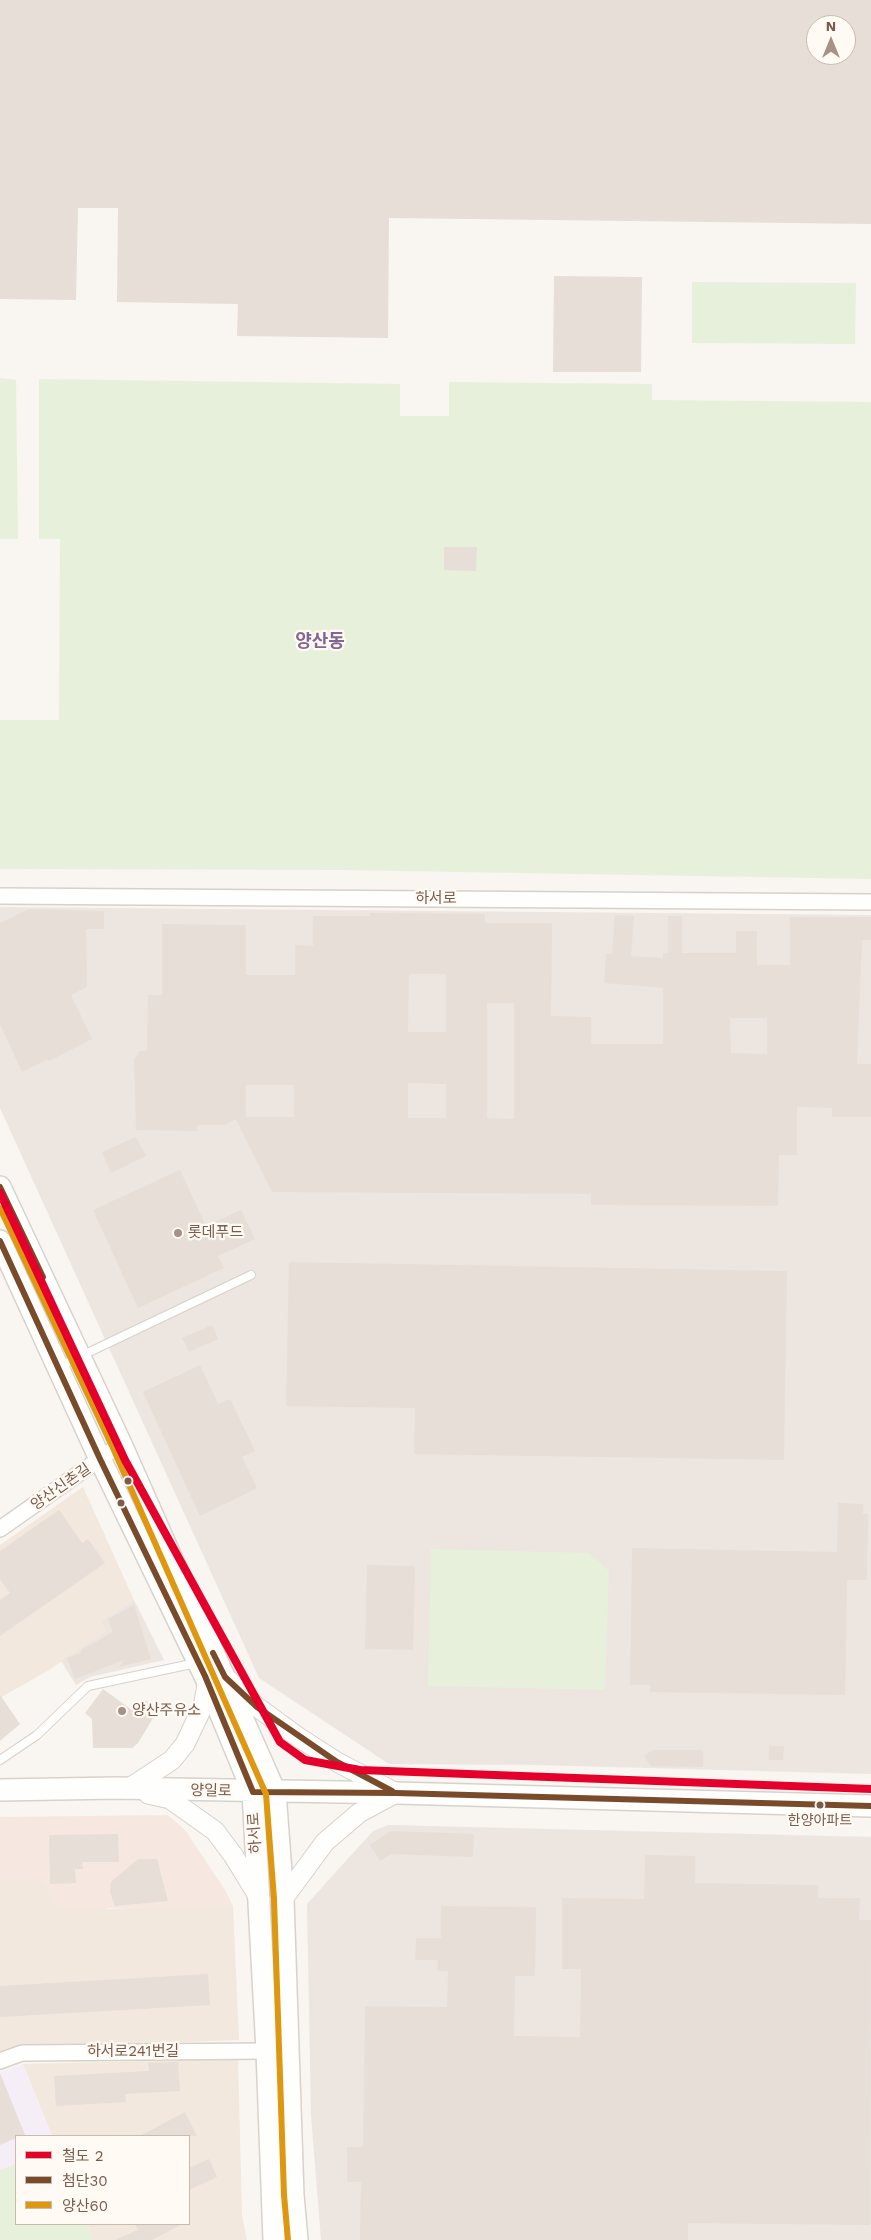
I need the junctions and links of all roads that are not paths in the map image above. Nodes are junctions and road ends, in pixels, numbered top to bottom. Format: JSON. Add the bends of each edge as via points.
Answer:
{"nodes":[{"id":1,"x":0,"y":896,"type":"edge"},
{"id":2,"x":871,"y":902,"type":"edge"},
{"id":3,"x":0,"y":1187,"type":"edge"},
{"id":4,"x":0,"y":1241,"type":"edge"},
{"id":5,"x":250,"y":1274,"type":"dead end"},
{"id":6,"x":80,"y":1357,"type":"junction"},
{"id":7,"x":58,"y":1367,"type":"junction"},
{"id":8,"x":122,"y":1444,"type":"junction"},
{"id":9,"x":100,"y":1459,"type":"junction"},
{"id":10,"x":0,"y":1529,"type":"edge"},
{"id":11,"x":198,"y":1663,"type":"junction"},
{"id":12,"x":216,"y":1679,"type":"junction"},
{"id":13,"x":0,"y":1760,"type":"edge"},
{"id":14,"x":128,"y":1789,"type":"junction"},
{"id":15,"x":0,"y":1790,"type":"edge"},
{"id":16,"x":253,"y":1792,"type":"junction"},
{"id":17,"x":275,"y":1792,"type":"junction"},
{"id":18,"x":396,"y":1793,"type":"junction"},
{"id":19,"x":871,"y":1806,"type":"edge"},
{"id":20,"x":260,"y":1899,"type":"junction"},
{"id":21,"x":283,"y":1899,"type":"junction"},
{"id":22,"x":267,"y":2051,"type":"junction"},
{"id":23,"x":0,"y":2061,"type":"edge"},
{"id":24,"x":268,"y":2240,"type":"edge"},
{"id":25,"x":274,"y":2240,"type":"edge"},
{"id":26,"x":297,"y":2240,"type":"edge"}],
"edges":[{"from":1,"to":2,"type":"street","name":"하서로"},
{"from":3,"to":6,"type":"main road","name":"하서로"},
{"from":4,"to":7,"type":"main road","name":"하서로"},
{"from":5,"to":6,"type":"lane"},
{"from":6,"to":7,"type":"lane"},
{"from":6,"to":8,"type":"main road","name":"하서로"},
{"from":7,"to":9,"type":"main road","name":"하서로"},
{"from":8,"to":9,"type":"street","name":"양산신촌길"},
{"from":8,"to":12,"type":"main road","name":"하서로"},
{"from":9,"to":10,"type":"street","name":"양산신촌길"},
{"from":9,"to":11,"type":"main road","name":"하서로"},
{"from":11,"to":12,"type":"main road","name":"하서로"},
{"from":11,"to":13,"type":"lane","via":[[88,1686],[37,1735]]},
{"from":12,"to":14,"type":"street","via":[[185,1744],[172,1760]]},
{"from":12,"to":16,"type":"main road","name":"하서로"},
{"from":12,"to":17,"type":"main road","name":"하서로"},
{"from":12,"to":18,"type":"street","via":[[336,1762]]},
{"from":14,"to":15,"type":"main road","name":"양일로"},
{"from":14,"to":16,"type":"main road","name":"양일로"},
{"from":14,"to":20,"type":"street","via":[[170,1799],[215,1831]]},
{"from":16,"to":17,"type":"main road","name":"양일로"},
{"from":16,"to":20,"type":"main road","name":"하서로"},
{"from":17,"to":18,"type":"main road","name":"양일로"},
{"from":17,"to":21,"type":"main road","name":"하서로"},
{"from":18,"to":19,"type":"main road","name":"양일로"},
{"from":18,"to":21,"type":"street","via":[[359,1813],[325,1842]]},
{"from":20,"to":22,"type":"main road","name":"하서로"},
{"from":21,"to":26,"type":"main road","name":"하서로"},
{"from":22,"to":23,"type":"street","name":"하서로241번길","via":[[22,2053]]},
{"from":22,"to":25,"type":"main road","name":"하서로"},
{"from":24,"to":25,"type":"lane","name":"하서로"}]}
